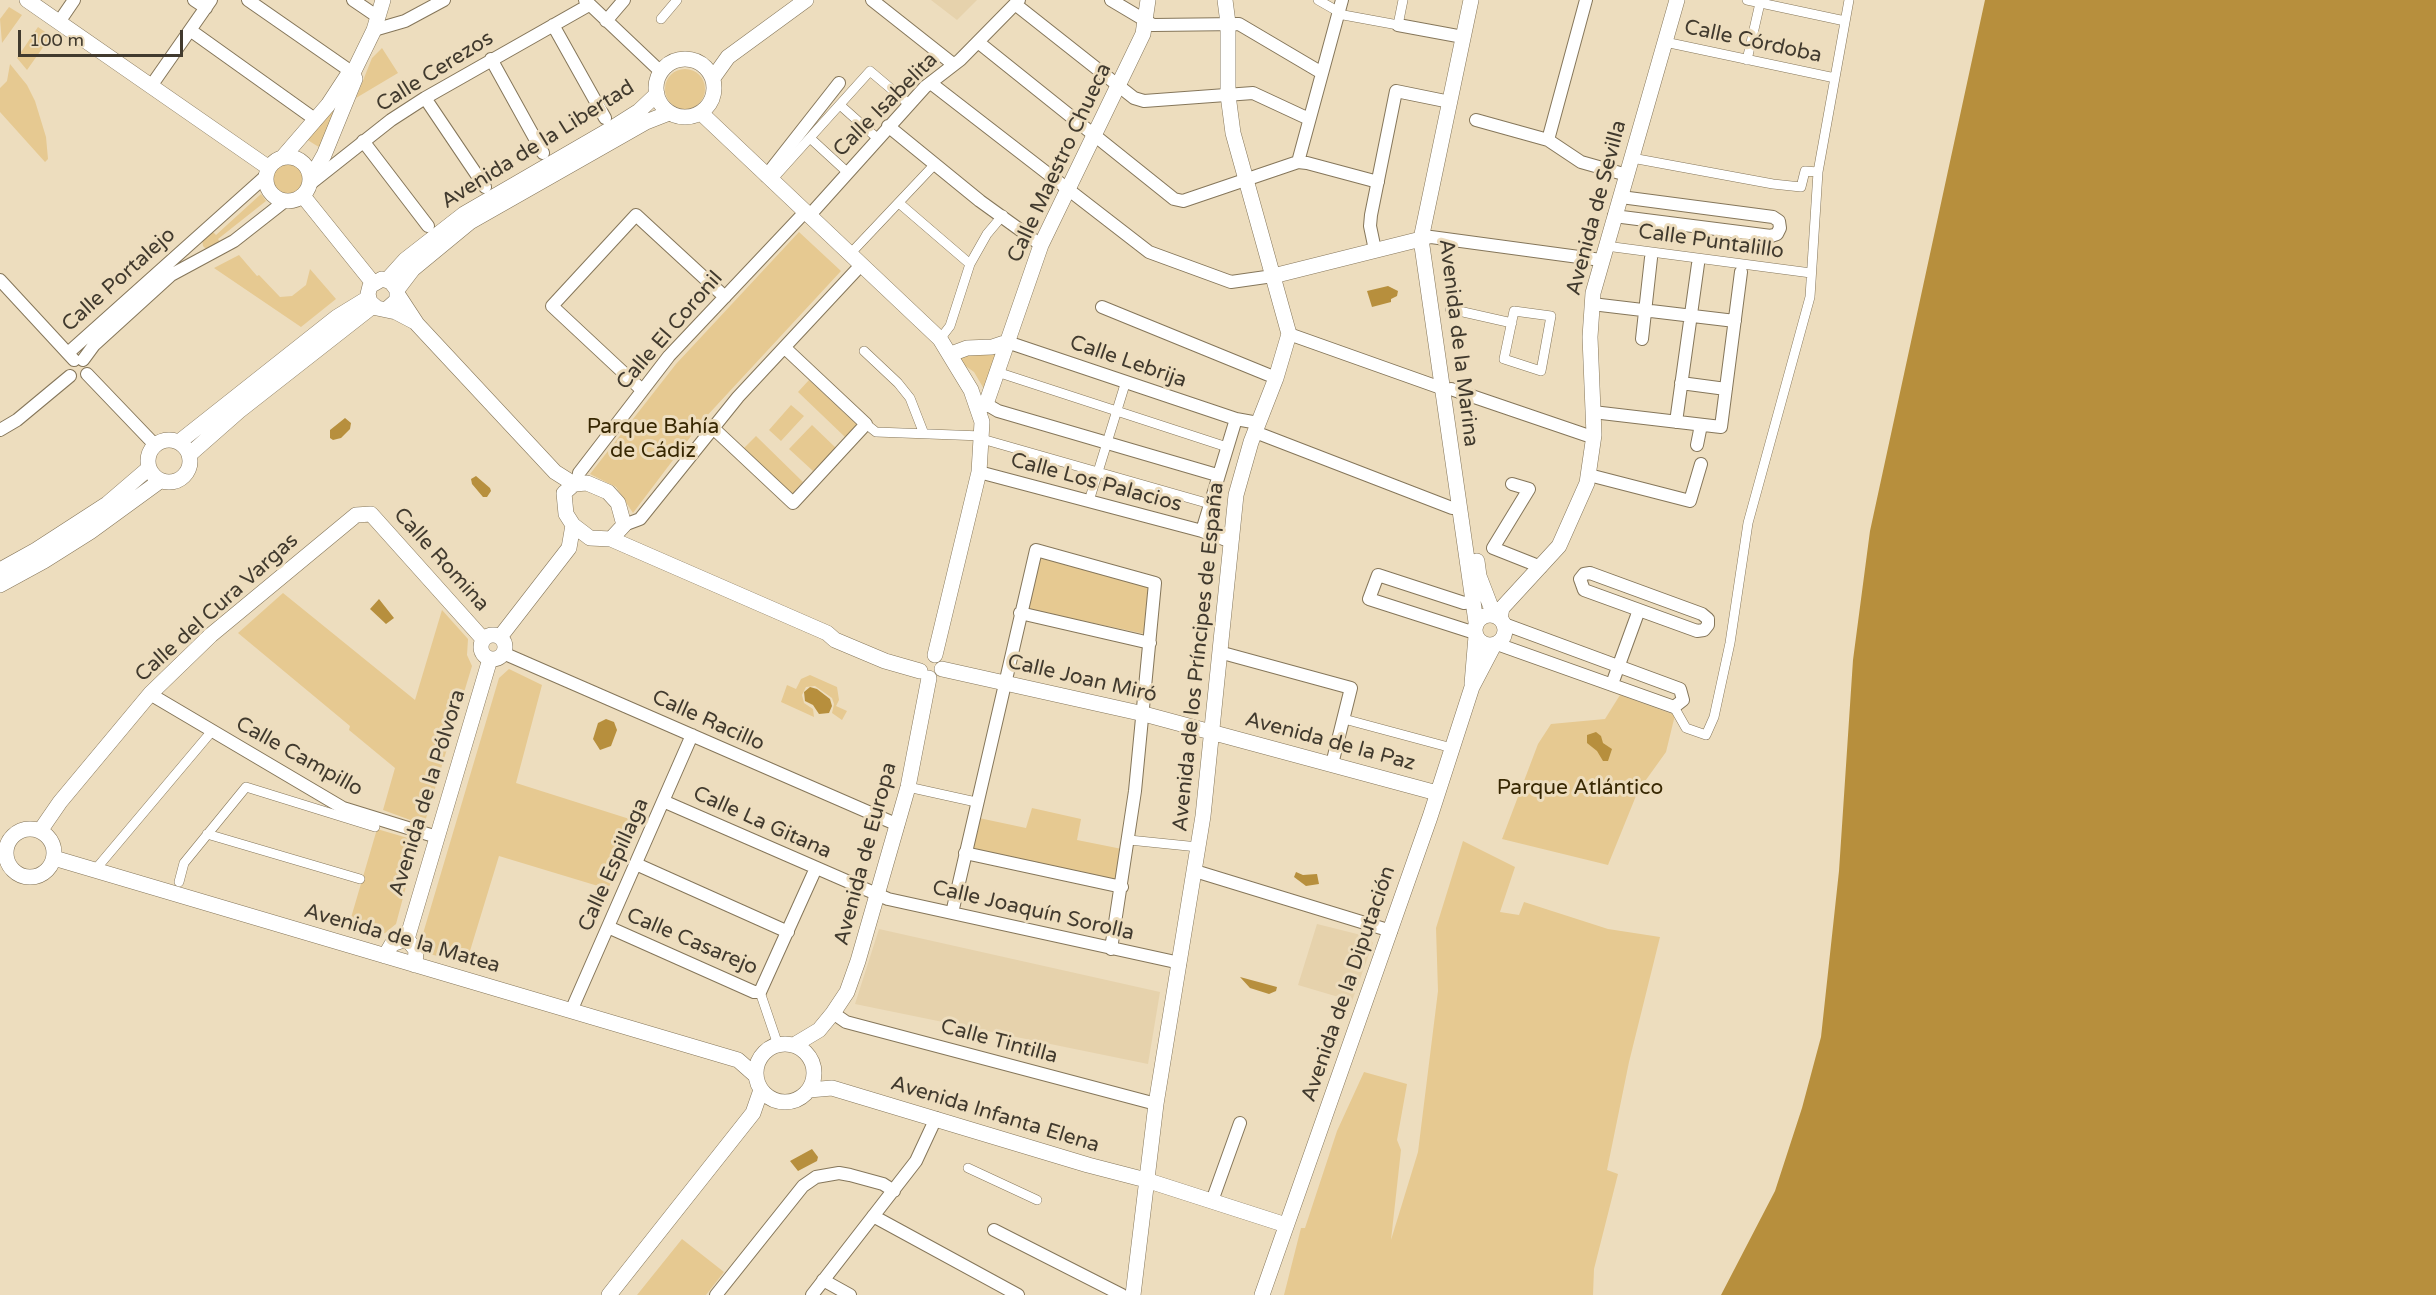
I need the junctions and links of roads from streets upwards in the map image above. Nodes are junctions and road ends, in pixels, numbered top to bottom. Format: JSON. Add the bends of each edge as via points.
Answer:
{"nodes":[{"id":1,"x":27,"y":0,"type":"edge"},
{"id":2,"x":74,"y":0,"type":"edge"},
{"id":3,"x":194,"y":0,"type":"edge"},
{"id":4,"x":248,"y":0,"type":"edge"},
{"id":5,"x":353,"y":0,"type":"edge"},
{"id":6,"x":383,"y":0,"type":"edge"},
{"id":7,"x":444,"y":0,"type":"edge"},
{"id":8,"x":624,"y":0,"type":"edge"},
{"id":9,"x":677,"y":0,"type":"edge"},
{"id":10,"x":806,"y":0,"type":"edge"},
{"id":11,"x":872,"y":0,"type":"edge"},
{"id":12,"x":1111,"y":0,"type":"edge"},
{"id":13,"x":1148,"y":0,"type":"edge"},
{"id":14,"x":1225,"y":0,"type":"edge"},
{"id":15,"x":1318,"y":0,"type":"edge"},
{"id":16,"x":1403,"y":0,"type":"edge"},
{"id":17,"x":1471,"y":0,"type":"edge"},
{"id":18,"x":1479,"y":0,"type":"edge"},
{"id":19,"x":1586,"y":0,"type":"edge"},
{"id":20,"x":1677,"y":0,"type":"edge"},
{"id":21,"x":1747,"y":0,"type":"edge"},
{"id":22,"x":1849,"y":0,"type":"edge"},
{"id":23,"x":587,"y":2,"type":"edge"},
{"id":24,"x":1017,"y":2,"type":"edge"},
{"id":25,"x":1760,"y":3,"type":"junction"},
{"id":26,"x":208,"y":4,"type":"edge"},
{"id":27,"x":1340,"y":9,"type":"edge"},
{"id":28,"x":660,"y":19,"type":"dead end"},
{"id":29,"x":606,"y":21,"type":"junction"},
{"id":30,"x":1145,"y":21,"type":"junction"},
{"id":31,"x":1845,"y":21,"type":"junction"},
{"id":32,"x":59,"y":22,"type":"junction"},
{"id":33,"x":1228,"y":23,"type":"junction"},
{"id":34,"x":376,"y":24,"type":"junction"},
{"id":35,"x":554,"y":25,"type":"junction"},
{"id":36,"x":1398,"y":25,"type":"junction"},
{"id":37,"x":190,"y":30,"type":"junction"},
{"id":38,"x":1463,"y":37,"type":"junction"},
{"id":39,"x":978,"y":42,"type":"junction"},
{"id":40,"x":1665,"y":42,"type":"junction"},
{"id":41,"x":728,"y":57,"type":"junction"},
{"id":42,"x":491,"y":59,"type":"junction"},
{"id":43,"x":1747,"y":60,"type":"junction"},
{"id":44,"x":701,"y":63,"type":"junction"},
{"id":45,"x":953,"y":64,"type":"junction"},
{"id":46,"x":661,"y":72,"type":"junction"},
{"id":47,"x":353,"y":74,"type":"junction"},
{"id":48,"x":1322,"y":74,"type":"junction"},
{"id":49,"x":713,"y":78,"type":"junction"},
{"id":50,"x":1835,"y":78,"type":"junction"},
{"id":51,"x":839,"y":83,"type":"dead end"},
{"id":52,"x":932,"y":84,"type":"junction"},
{"id":53,"x":151,"y":86,"type":"junction"},
{"id":54,"x":1119,"y":88,"type":"junction"},
{"id":55,"x":657,"y":93,"type":"junction"},
{"id":56,"x":1228,"y":95,"type":"junction"},
{"id":57,"x":425,"y":98,"type":"junction"},
{"id":58,"x":1450,"y":102,"type":"junction"},
{"id":59,"x":909,"y":104,"type":"junction"},
{"id":60,"x":840,"y":105,"type":"junction"},
{"id":61,"x":669,"y":112,"type":"junction"},
{"id":62,"x":701,"y":113,"type":"junction"},
{"id":63,"x":605,"y":118,"type":"dead end"},
{"id":64,"x":1309,"y":119,"type":"junction"},
{"id":65,"x":316,"y":120,"type":"junction"},
{"id":66,"x":1476,"y":120,"type":"dead end"},
{"id":67,"x":888,"y":126,"type":"junction"},
{"id":68,"x":1094,"y":137,"type":"junction"},
{"id":69,"x":810,"y":138,"type":"junction"},
{"id":70,"x":877,"y":138,"type":"junction"},
{"id":71,"x":1548,"y":140,"type":"junction"},
{"id":72,"x":363,"y":141,"type":"junction"},
{"id":73,"x":543,"y":153,"type":"dead end"},
{"id":74,"x":284,"y":157,"type":"junction"},
{"id":75,"x":1632,"y":158,"type":"junction"},
{"id":76,"x":1298,"y":162,"type":"junction"},
{"id":77,"x":935,"y":164,"type":"junction"},
{"id":78,"x":268,"y":172,"type":"junction"},
{"id":79,"x":847,"y":172,"type":"junction"},
{"id":80,"x":1818,"y":172,"type":"junction"},
{"id":81,"x":1627,"y":175,"type":"junction"},
{"id":82,"x":769,"y":178,"type":"junction"},
{"id":83,"x":1247,"y":180,"type":"junction"},
{"id":84,"x":1378,"y":182,"type":"junction"},
{"id":85,"x":308,"y":186,"type":"junction"},
{"id":86,"x":485,"y":187,"type":"dead end"},
{"id":87,"x":1067,"y":190,"type":"junction"},
{"id":88,"x":1621,"y":197,"type":"junction"},
{"id":89,"x":285,"y":201,"type":"junction"},
{"id":90,"x":899,"y":202,"type":"junction"},
{"id":91,"x":807,"y":214,"type":"junction"},
{"id":92,"x":1003,"y":215,"type":"junction"},
{"id":93,"x":1614,"y":216,"type":"junction"},
{"id":94,"x":428,"y":226,"type":"dead end"},
{"id":95,"x":197,"y":236,"type":"junction"},
{"id":96,"x":1426,"y":238,"type":"junction"},
{"id":97,"x":1041,"y":245,"type":"junction"},
{"id":98,"x":1375,"y":250,"type":"junction"},
{"id":99,"x":1603,"y":253,"type":"junction"},
{"id":100,"x":208,"y":255,"type":"junction"},
{"id":101,"x":1651,"y":258,"type":"dead end"},
{"id":102,"x":855,"y":260,"type":"junction"},
{"id":103,"x":970,"y":264,"type":"junction"},
{"id":104,"x":1698,"y":264,"type":"dead end"},
{"id":105,"x":1741,"y":272,"type":"dead end"},
{"id":106,"x":1811,"y":273,"type":"junction"},
{"id":107,"x":1273,"y":276,"type":"junction"},
{"id":108,"x":0,"y":280,"type":"edge"},
{"id":109,"x":383,"y":294,"type":"junction"},
{"id":110,"x":725,"y":297,"type":"junction"},
{"id":111,"x":1592,"y":304,"type":"junction"},
{"id":112,"x":1102,"y":307,"type":"dead end"},
{"id":113,"x":1450,"y":309,"type":"dead end"},
{"id":114,"x":1645,"y":310,"type":"junction"},
{"id":115,"x":1690,"y":316,"type":"junction"},
{"id":116,"x":1736,"y":321,"type":"junction"},
{"id":117,"x":1512,"y":323,"type":"junction"},
{"id":118,"x":1288,"y":334,"type":"junction"},
{"id":119,"x":940,"y":339,"type":"junction"},
{"id":120,"x":1642,"y":339,"type":"dead end"},
{"id":121,"x":1007,"y":342,"type":"junction"},
{"id":122,"x":785,"y":348,"type":"junction"},
{"id":123,"x":864,"y":351,"type":"dead end"},
{"id":124,"x":951,"y":354,"type":"junction"},
{"id":125,"x":75,"y":358,"type":"junction"},
{"id":126,"x":997,"y":372,"type":"junction"},
{"id":127,"x":87,"y":374,"type":"junction"},
{"id":128,"x":70,"y":376,"type":"junction"},
{"id":129,"x":1276,"y":378,"type":"junction"},
{"id":130,"x":1126,"y":381,"type":"junction"},
{"id":131,"x":1681,"y":383,"type":"junction"},
{"id":132,"x":1446,"y":388,"type":"junction"},
{"id":133,"x":1726,"y":389,"type":"junction"},
{"id":134,"x":642,"y":390,"type":"junction"},
{"id":135,"x":982,"y":406,"type":"junction"},
{"id":136,"x":1117,"y":410,"type":"junction"},
{"id":137,"x":1593,"y":412,"type":"junction"},
{"id":138,"x":1236,"y":419,"type":"junction"},
{"id":139,"x":1676,"y":422,"type":"junction"},
{"id":140,"x":866,"y":424,"type":"junction"},
{"id":141,"x":1701,"y":425,"type":"junction"},
{"id":142,"x":712,"y":427,"type":"junction"},
{"id":143,"x":1256,"y":428,"type":"junction"},
{"id":144,"x":0,"y":430,"type":"edge"},
{"id":145,"x":924,"y":434,"type":"junction"},
{"id":146,"x":1594,"y":435,"type":"junction"},
{"id":147,"x":982,"y":438,"type":"junction"},
{"id":148,"x":179,"y":442,"type":"junction"},
{"id":149,"x":1107,"y":443,"type":"junction"},
{"id":150,"x":155,"y":445,"type":"junction"},
{"id":151,"x":1698,"y":445,"type":"dead end"},
{"id":152,"x":1227,"y":447,"type":"junction"},
{"id":153,"x":189,"y":455,"type":"junction"},
{"id":154,"x":1701,"y":465,"type":"dead end"},
{"id":155,"x":149,"y":468,"type":"junction"},
{"id":156,"x":979,"y":472,"type":"junction"},
{"id":157,"x":1098,"y":472,"type":"junction"},
{"id":158,"x":1589,"y":475,"type":"junction"},
{"id":159,"x":1217,"y":476,"type":"junction"},
{"id":160,"x":160,"y":481,"type":"junction"},
{"id":161,"x":1512,"y":484,"type":"dead end"},
{"id":162,"x":572,"y":487,"type":"junction"},
{"id":163,"x":1089,"y":501,"type":"junction"},
{"id":164,"x":1210,"y":504,"type":"junction"},
{"id":165,"x":1459,"y":506,"type":"junction"},
{"id":166,"x":364,"y":513,"type":"joint"},
{"id":167,"x":573,"y":525,"type":"junction"},
{"id":168,"x":623,"y":526,"type":"junction"},
{"id":169,"x":1202,"y":531,"type":"junction"},
{"id":170,"x":590,"y":537,"type":"junction"},
{"id":171,"x":611,"y":539,"type":"junction"},
{"id":172,"x":1229,"y":540,"type":"junction"},
{"id":173,"x":569,"y":548,"type":"junction"},
{"id":174,"x":641,"y":553,"type":"junction"},
{"id":175,"x":1540,"y":567,"type":"junction"},
{"id":176,"x":0,"y":570,"type":"edge"},
{"id":177,"x":0,"y":585,"type":"edge"},
{"id":178,"x":1472,"y":602,"type":"junction"},
{"id":179,"x":1639,"y":610,"type":"junction"},
{"id":180,"x":1020,"y":614,"type":"junction"},
{"id":181,"x":1499,"y":619,"type":"junction"},
{"id":182,"x":1475,"y":630,"type":"junction"},
{"id":183,"x":500,"y":637,"type":"junction"},
{"id":184,"x":483,"y":639,"type":"junction"},
{"id":185,"x":1150,"y":643,"type":"junction"},
{"id":186,"x":1495,"y":644,"type":"junction"},
{"id":187,"x":1219,"y":652,"type":"junction"},
{"id":188,"x":497,"y":656,"type":"junction"},
{"id":189,"x":938,"y":662,"type":"junction"},
{"id":190,"x":1619,"y":666,"type":"junction"},
{"id":191,"x":923,"y":671,"type":"junction"},
{"id":192,"x":1003,"y":684,"type":"junction"},
{"id":193,"x":1612,"y":684,"type":"junction"},
{"id":194,"x":1472,"y":687,"type":"junction"},
{"id":195,"x":150,"y":694,"type":"junction"},
{"id":196,"x":1674,"y":706,"type":"junction"},
{"id":197,"x":1144,"y":714,"type":"junction"},
{"id":198,"x":1344,"y":719,"type":"junction"},
{"id":199,"x":213,"y":731,"type":"junction"},
{"id":200,"x":1212,"y":732,"type":"junction"},
{"id":201,"x":692,"y":735,"type":"junction"},
{"id":202,"x":1452,"y":748,"type":"junction"},
{"id":203,"x":1332,"y":764,"type":"junction"},
{"id":204,"x":908,"y":787,"type":"junction"},
{"id":205,"x":1437,"y":793,"type":"junction"},
{"id":206,"x":663,"y":801,"type":"junction"},
{"id":207,"x":976,"y":802,"type":"junction"},
{"id":208,"x":898,"y":825,"type":"junction"},
{"id":209,"x":375,"y":827,"type":"dead end"},
{"id":210,"x":40,"y":831,"type":"junction"},
{"id":211,"x":207,"y":834,"type":"junction"},
{"id":212,"x":437,"y":837,"type":"junction"},
{"id":213,"x":1129,"y":840,"type":"junction"},
{"id":214,"x":4,"y":843,"type":"edge"},
{"id":215,"x":1198,"y":847,"type":"junction"},
{"id":216,"x":965,"y":853,"type":"junction"},
{"id":217,"x":54,"y":858,"type":"junction"},
{"id":218,"x":636,"y":864,"type":"junction"},
{"id":219,"x":816,"y":868,"type":"junction"},
{"id":220,"x":94,"y":870,"type":"junction"},
{"id":221,"x":1195,"y":871,"type":"junction"},
{"id":222,"x":360,"y":879,"type":"dead end"},
{"id":223,"x":179,"y":882,"type":"dead end"},
{"id":224,"x":1122,"y":887,"type":"junction"},
{"id":225,"x":878,"y":895,"type":"junction"},
{"id":226,"x":952,"y":913,"type":"junction"},
{"id":227,"x":608,"y":927,"type":"junction"},
{"id":228,"x":1390,"y":931,"type":"junction"},
{"id":229,"x":789,"y":932,"type":"junction"},
{"id":230,"x":407,"y":939,"type":"junction"},
{"id":231,"x":1111,"y":949,"type":"junction"},
{"id":232,"x":385,"y":956,"type":"junction"},
{"id":233,"x":1180,"y":963,"type":"junction"},
{"id":234,"x":415,"y":965,"type":"junction"},
{"id":235,"x":760,"y":992,"type":"junction"},
{"id":236,"x":571,"y":1011,"type":"junction"},
{"id":237,"x":833,"y":1013,"type":"junction"},
{"id":238,"x":819,"y":1030,"type":"junction"},
{"id":239,"x":778,"y":1045,"type":"junction"},
{"id":240,"x":794,"y":1045,"type":"junction"},
{"id":241,"x":760,"y":1058,"type":"junction"},
{"id":242,"x":738,"y":1060,"type":"junction"},
{"id":243,"x":812,"y":1066,"type":"junction"},
{"id":244,"x":755,"y":1075,"type":"junction"},
{"id":245,"x":832,"y":1088,"type":"junction"},
{"id":246,"x":761,"y":1090,"type":"junction"},
{"id":247,"x":809,"y":1090,"type":"junction"},
{"id":248,"x":777,"y":1102,"type":"junction"},
{"id":249,"x":1156,"y":1104,"type":"junction"},
{"id":250,"x":753,"y":1113,"type":"junction"},
{"id":251,"x":936,"y":1118,"type":"junction"},
{"id":252,"x":1240,"y":1123,"type":"dead end"},
{"id":253,"x":968,"y":1168,"type":"dead end"},
{"id":254,"x":1146,"y":1180,"type":"junction"},
{"id":255,"x":894,"y":1191,"type":"junction"},
{"id":256,"x":1037,"y":1200,"type":"dead end"},
{"id":257,"x":1212,"y":1201,"type":"junction"},
{"id":258,"x":873,"y":1216,"type":"junction"},
{"id":259,"x":1286,"y":1225,"type":"junction"},
{"id":260,"x":994,"y":1230,"type":"dead end"},
{"id":261,"x":823,"y":1280,"type":"junction"},
{"id":262,"x":1129,"y":1290,"type":"edge"},
{"id":263,"x":609,"y":1295,"type":"edge"},
{"id":264,"x":716,"y":1295,"type":"edge"},
{"id":265,"x":812,"y":1295,"type":"edge"},
{"id":266,"x":850,"y":1295,"type":"edge"},
{"id":267,"x":1018,"y":1295,"type":"edge"},
{"id":268,"x":1262,"y":1295,"type":"edge"}],
"edges":[{"from":1,"to":32,"type":"street"},
{"from":2,"to":32,"type":"street"},
{"from":3,"to":26,"type":"street"},
{"from":4,"to":47,"type":"street"},
{"from":5,"to":34,"type":"street"},
{"from":6,"to":34,"type":"street"},
{"from":7,"to":34,"type":"street","via":[[405,21]]},
{"from":8,"to":29,"type":"street"},
{"from":9,"to":28,"type":"street"},
{"from":10,"to":41,"type":"street"},
{"from":11,"to":45,"type":"street"},
{"from":12,"to":30,"type":"street"},
{"from":13,"to":30,"type":"street","name":"Calle Maestro Chueca"},
{"from":14,"to":33,"type":"street","name":"Avenida de los Príncipes de España"},
{"from":15,"to":27,"type":"street"},
{"from":16,"to":36,"type":"street"},
{"from":17,"to":38,"type":"street","name":"Avenida de la Marina"},
{"from":18,"to":96,"type":"street","name":"Avenida de la Marina"},
{"from":19,"to":71,"type":"street"},
{"from":20,"to":40,"type":"street","name":"Avenida de Sevilla"},
{"from":21,"to":25,"type":"street"},
{"from":22,"to":31,"type":"street"},
{"from":23,"to":29,"type":"street"},
{"from":23,"to":35,"type":"street","name":"Calle Cerezos"},
{"from":24,"to":39,"type":"street","name":"Calle Isabelita"},
{"from":24,"to":54,"type":"street"},
{"from":25,"to":31,"type":"street"},
{"from":25,"to":43,"type":"street"},
{"from":26,"to":37,"type":"street"},
{"from":27,"to":36,"type":"street"},
{"from":27,"to":48,"type":"street"},
{"from":29,"to":46,"type":"street"},
{"from":30,"to":33,"type":"street","via":[[1153,25]]},
{"from":30,"to":54,"type":"street","name":"Calle Maestro Chueca"},
{"from":31,"to":50,"type":"street"},
{"from":32,"to":53,"type":"street"},
{"from":33,"to":48,"type":"street","via":[[1239,24]]},
{"from":33,"to":56,"type":"street","name":"Avenida de los Príncipes de España"},
{"from":34,"to":47,"type":"street"},
{"from":35,"to":42,"type":"street","name":"Calle Cerezos"},
{"from":35,"to":63,"type":"street"},
{"from":36,"to":38,"type":"street"},
{"from":37,"to":53,"type":"street"},
{"from":37,"to":65,"type":"street"},
{"from":38,"to":58,"type":"street","name":"Avenida de la Marina"},
{"from":39,"to":45,"type":"street","name":"Calle Isabelita"},
{"from":39,"to":68,"type":"street"},
{"from":40,"to":43,"type":"street","name":"Calle Córdoba"},
{"from":40,"to":75,"type":"street","name":"Avenida de Sevilla"},
{"from":41,"to":44,"type":"street"},
{"from":41,"to":49,"type":"street"},
{"from":42,"to":57,"type":"street","name":"Calle Cerezos"},
{"from":42,"to":73,"type":"street"},
{"from":43,"to":50,"type":"street","name":"Calle Córdoba"},
{"from":44,"to":46,"type":"street","via":[[675,61]]},
{"from":44,"to":49,"type":"street"},
{"from":45,"to":52,"type":"street","name":"Calle Isabelita"},
{"from":46,"to":55,"type":"street"},
{"from":47,"to":65,"type":"street","via":[[347,76]]},
{"from":47,"to":85,"type":"street","via":[[355,79]]},
{"from":48,"to":64,"type":"street"},
{"from":49,"to":62,"type":"street","via":[[712,101]]},
{"from":50,"to":80,"type":"street"},
{"from":51,"to":82,"type":"street"},
{"from":52,"to":59,"type":"street","name":"Calle Isabelita"},
{"from":52,"to":87,"type":"street"},
{"from":53,"to":78,"type":"street"},
{"from":54,"to":56,"type":"street","via":[[1144,101]]},
{"from":54,"to":68,"type":"street","name":"Calle Maestro Chueca"},
{"from":55,"to":61,"type":"street"},
{"from":55,"to":109,"type":"street","name":"Avenida de la Libertad","via":[[639,111],[609,130],[464,214],[405,260]]},
{"from":56,"to":64,"type":"street","via":[[1253,93]]},
{"from":56,"to":83,"type":"street","name":"Avenida de los Príncipes de España","via":[[1233,133]]},
{"from":57,"to":72,"type":"street","name":"Calle Cerezos"},
{"from":57,"to":86,"type":"street"},
{"from":58,"to":84,"type":"street","via":[[1396,91]]},
{"from":58,"to":96,"type":"street","name":"Avenida de la Marina"},
{"from":59,"to":60,"type":"street","via":[[870,71]]},
{"from":59,"to":67,"type":"street","name":"Calle Isabelita"},
{"from":60,"to":69,"type":"street"},
{"from":60,"to":70,"type":"street"},
{"from":61,"to":62,"type":"street","via":[[685,117]]},
{"from":61,"to":109,"type":"street","name":"Avenida de la Libertad","via":[[470,222]]},
{"from":62,"to":82,"type":"street"},
{"from":64,"to":76,"type":"street"},
{"from":65,"to":74,"type":"street"},
{"from":66,"to":71,"type":"street"},
{"from":67,"to":70,"type":"street","name":"Calle Isabelita"},
{"from":67,"to":77,"type":"street"},
{"from":68,"to":83,"type":"street","via":[[1174,199],[1183,201]]},
{"from":68,"to":87,"type":"street","name":"Calle Maestro Chueca"},
{"from":69,"to":79,"type":"street"},
{"from":69,"to":82,"type":"street"},
{"from":70,"to":79,"type":"street","name":"Calle Isabelita"},
{"from":71,"to":81,"type":"street","via":[[1581,162]]},
{"from":72,"to":85,"type":"street","name":"Calle Cerezos"},
{"from":72,"to":94,"type":"street"},
{"from":74,"to":78,"type":"street"},
{"from":74,"to":85,"type":"street","via":[[302,161]]},
{"from":75,"to":80,"type":"street","via":[[1801,187],[1805,171]]},
{"from":75,"to":81,"type":"street","name":"Avenida de Sevilla"},
{"from":76,"to":83,"type":"street"},
{"from":76,"to":84,"type":"street"},
{"from":77,"to":90,"type":"street"},
{"from":77,"to":92,"type":"street"},
{"from":78,"to":89,"type":"street","via":[[269,189]]},
{"from":78,"to":95,"type":"street","name":"Calle Portalejo"},
{"from":79,"to":91,"type":"street","name":"Calle Isabelita"},
{"from":80,"to":106,"type":"street"},
{"from":81,"to":88,"type":"street","name":"Avenida de Sevilla"},
{"from":82,"to":91,"type":"street"},
{"from":83,"to":107,"type":"street","name":"Avenida de los Príncipes de España"},
{"from":84,"to":98,"type":"street","via":[[1370,226]]},
{"from":85,"to":89,"type":"street"},
{"from":85,"to":109,"type":"street"},
{"from":87,"to":97,"type":"street","name":"Calle Maestro Chueca"},
{"from":87,"to":107,"type":"street","via":[[1149,252],[1231,282]]},
{"from":88,"to":93,"type":"street","name":"Avenida de Sevilla"},
{"from":88,"to":93,"type":"street","via":[[1773,218],[1779,221],[1780,228],[1778,234],[1771,236]]},
{"from":89,"to":100,"type":"street","name":"Calle Portalejo","via":[[234,241]]},
{"from":90,"to":102,"type":"street"},
{"from":90,"to":103,"type":"street"},
{"from":91,"to":102,"type":"street"},
{"from":91,"to":110,"type":"street","name":"Calle El Coronil"},
{"from":92,"to":97,"type":"street"},
{"from":92,"to":103,"type":"street"},
{"from":93,"to":99,"type":"street","name":"Avenida de Sevilla"},
{"from":95,"to":100,"type":"street","name":"Calle Portalejo","via":[[200,249]]},
{"from":95,"to":125,"type":"street","name":"Calle Portalejo"},
{"from":96,"to":98,"type":"street"},
{"from":96,"to":99,"type":"street"},
{"from":96,"to":132,"type":"street","name":"Avenida de la Marina"},
{"from":97,"to":121,"type":"street","name":"Calle Maestro Chueca"},
{"from":98,"to":107,"type":"street"},
{"from":99,"to":106,"type":"street","name":"Calle Puntalillo"},
{"from":99,"to":111,"type":"street","name":"Avenida de Sevilla"},
{"from":100,"to":125,"type":"street","name":"Calle Portalejo","via":[[171,275]]},
{"from":101,"to":114,"type":"street"},
{"from":102,"to":119,"type":"street"},
{"from":102,"to":122,"type":"street"},
{"from":103,"to":119,"type":"street","via":[[950,326]]},
{"from":104,"to":115,"type":"street"},
{"from":105,"to":116,"type":"street"},
{"from":106,"to":196,"type":"street","via":[[1805,323],[1750,515],[1730,643],[1714,717],[1706,735],[1686,729]]},
{"from":107,"to":118,"type":"street","name":"Avenida de los Príncipes de España"},
{"from":108,"to":125,"type":"street"},
{"from":109,"to":148,"type":"street","name":"Avenida de la Libertad","via":[[337,316]]},
{"from":109,"to":153,"type":"street","name":"Avenida de la Libertad"},
{"from":109,"to":162,"type":"street","via":[[417,324]]},
{"from":110,"to":134,"type":"street","name":"Calle El Coronil"},
{"from":110,"to":134,"type":"street","via":[[636,215],[552,306]]},
{"from":111,"to":114,"type":"street"},
{"from":111,"to":137,"type":"street","name":"Avenida de Sevilla"},
{"from":112,"to":129,"type":"street"},
{"from":113,"to":117,"type":"street"},
{"from":114,"to":115,"type":"street"},
{"from":114,"to":120,"type":"street"},
{"from":115,"to":116,"type":"street"},
{"from":115,"to":131,"type":"street"},
{"from":116,"to":133,"type":"street"},
{"from":117,"to":117,"type":"street","via":[[1504,359],[1541,371],[1551,316],[1514,311]]},
{"from":118,"to":129,"type":"street","name":"Avenida de los Príncipes de España"},
{"from":118,"to":132,"type":"street"},
{"from":119,"to":124,"type":"street"},
{"from":121,"to":124,"type":"street"},
{"from":121,"to":126,"type":"street","name":"Calle Maestro Chueca"},
{"from":121,"to":130,"type":"street","name":"Calle Lebrija"},
{"from":122,"to":140,"type":"street"},
{"from":122,"to":142,"type":"street"},
{"from":123,"to":145,"type":"street","via":[[910,398]]},
{"from":124,"to":135,"type":"street"},
{"from":125,"to":127,"type":"street","via":[[88,368]]},
{"from":125,"to":128,"type":"street","via":[[68,367]]},
{"from":126,"to":135,"type":"street","name":"Calle Maestro Chueca"},
{"from":126,"to":136,"type":"street"},
{"from":127,"to":128,"type":"street","via":[[79,379]]},
{"from":127,"to":150,"type":"street"},
{"from":128,"to":144,"type":"street"},
{"from":129,"to":143,"type":"street","name":"Avenida de los Príncipes de España"},
{"from":130,"to":136,"type":"street"},
{"from":130,"to":138,"type":"street","name":"Calle Lebrija"},
{"from":131,"to":133,"type":"street"},
{"from":131,"to":139,"type":"street"},
{"from":132,"to":146,"type":"street"},
{"from":132,"to":165,"type":"street","name":"Avenida de la Marina"},
{"from":132,"to":181,"type":"street","name":"Avenida de la Marina","via":[[1479,576]]},
{"from":133,"to":141,"type":"street","via":[[1721,428]]},
{"from":134,"to":162,"type":"street","name":"Calle El Coronil","via":[[579,472]]},
{"from":135,"to":147,"type":"street"},
{"from":135,"to":149,"type":"street"},
{"from":136,"to":149,"type":"street"},
{"from":136,"to":152,"type":"street"},
{"from":137,"to":139,"type":"street"},
{"from":137,"to":146,"type":"street","name":"Avenida de Sevilla"},
{"from":138,"to":143,"type":"street","name":"Calle Lebrija"},
{"from":138,"to":152,"type":"street"},
{"from":139,"to":141,"type":"street"},
{"from":140,"to":142,"type":"street","via":[[793,503]]},
{"from":140,"to":145,"type":"street","via":[[876,432]]},
{"from":141,"to":151,"type":"street"},
{"from":142,"to":168,"type":"street","via":[[640,519]]},
{"from":143,"to":165,"type":"street","name":"Calle Lebrija","via":[[1452,508]]},
{"from":143,"to":172,"type":"street","name":"Avenida de los Príncipes de España","via":[[1236,495]]},
{"from":145,"to":147,"type":"street"},
{"from":146,"to":158,"type":"street","name":"Avenida de Sevilla"},
{"from":147,"to":156,"type":"street"},
{"from":147,"to":157,"type":"street"},
{"from":148,"to":150,"type":"street","via":[[167,440]]},
{"from":148,"to":153,"type":"street"},
{"from":149,"to":157,"type":"street"},
{"from":149,"to":159,"type":"street"},
{"from":150,"to":155,"type":"street","via":[[149,456]]},
{"from":152,"to":159,"type":"street"},
{"from":153,"to":160,"type":"street","via":[[189,467],[183,477],[172,482]]},
{"from":154,"to":158,"type":"street","via":[[1688,507]]},
{"from":155,"to":160,"type":"street"},
{"from":155,"to":176,"type":"street","via":[[99,509]]},
{"from":156,"to":163,"type":"street","name":"Calle Los Palacios"},
{"from":156,"to":189,"type":"street"},
{"from":157,"to":163,"type":"street"},
{"from":157,"to":164,"type":"street"},
{"from":158,"to":175,"type":"street","name":"Avenida de Sevilla","via":[[1567,534]]},
{"from":159,"to":164,"type":"street"},
{"from":160,"to":177,"type":"street","via":[[90,532]]},
{"from":161,"to":175,"type":"street","via":[[1529,489],[1493,548]]},
{"from":162,"to":167,"type":"street","via":[[565,510]]},
{"from":162,"to":168,"type":"street","via":[[596,485],[608,492],[618,503]]},
{"from":163,"to":169,"type":"street","name":"Calle Los Palacios"},
{"from":164,"to":169,"type":"street"},
{"from":165,"to":178,"type":"street","name":"Avenida de la Marina"},
{"from":166,"to":184,"type":"street","name":"Calle Romina","via":[[371,514]]},
{"from":166,"to":195,"type":"street","name":"Calle del Cura Vargas","via":[[356,515],[258,595]]},
{"from":167,"to":170,"type":"street"},
{"from":167,"to":173,"type":"street"},
{"from":168,"to":171,"type":"street"},
{"from":168,"to":174,"type":"street"},
{"from":169,"to":172,"type":"street","name":"Calle Los Palacios"},
{"from":170,"to":171,"type":"street"},
{"from":170,"to":173,"type":"street"},
{"from":171,"to":174,"type":"street"},
{"from":172,"to":187,"type":"street","name":"Avenida de los Príncipes de España"},
{"from":173,"to":183,"type":"street"},
{"from":174,"to":191,"type":"street","via":[[875,657]]},
{"from":175,"to":181,"type":"street","name":"Avenida de Sevilla","via":[[1502,608]]},
{"from":178,"to":182,"type":"street","name":"Avenida de la Marina"},
{"from":178,"to":182,"type":"street","via":[[1464,603],[1378,575],[1369,599]]},
{"from":179,"to":179,"type":"street","via":[[1697,632],[1708,625],[1702,614],[1590,573],[1580,579],[1584,590]]},
{"from":179,"to":190,"type":"street"},
{"from":180,"to":185,"type":"street"},
{"from":180,"to":185,"type":"street","via":[[1036,550],[1155,583]]},
{"from":180,"to":192,"type":"street"},
{"from":181,"to":182,"type":"street","via":[[1484,615]]},
{"from":181,"to":186,"type":"street","via":[[1504,636]]},
{"from":181,"to":190,"type":"street"},
{"from":182,"to":186,"type":"street","via":[[1482,643]]},
{"from":182,"to":194,"type":"street","name":"Avenida de la Diputación"},
{"from":183,"to":184,"type":"street","via":[[489,635]]},
{"from":183,"to":188,"type":"street","via":[[504,642]]},
{"from":184,"to":188,"type":"street","via":[[481,650]]},
{"from":185,"to":197,"type":"street"},
{"from":186,"to":193,"type":"street"},
{"from":186,"to":194,"type":"street","name":"Avenida de la Diputación"},
{"from":187,"to":198,"type":"street","via":[[1351,688]]},
{"from":187,"to":200,"type":"street","name":"Avenida de los Príncipes de España"},
{"from":188,"to":201,"type":"street","name":"Calle Racillo"},
{"from":188,"to":212,"type":"street","name":"Avenida de la Pólvora"},
{"from":189,"to":191,"type":"street","via":[[927,656]]},
{"from":189,"to":191,"type":"street","via":[[939,675]]},
{"from":189,"to":192,"type":"street","name":"Calle Joan Miró"},
{"from":190,"to":193,"type":"street"},
{"from":190,"to":196,"type":"street","via":[[1680,690],[1683,700]]},
{"from":191,"to":204,"type":"street","name":"Avenida de Europa"},
{"from":192,"to":197,"type":"street","name":"Calle Joan Miró"},
{"from":192,"to":207,"type":"street"},
{"from":193,"to":196,"type":"street"},
{"from":194,"to":202,"type":"street","name":"Avenida de la Diputación"},
{"from":195,"to":199,"type":"street","name":"Calle Campillo"},
{"from":195,"to":210,"type":"street","name":"Calle del Cura Vargas"},
{"from":197,"to":200,"type":"street","name":"Calle Joan Miró"},
{"from":197,"to":213,"type":"street"},
{"from":198,"to":202,"type":"street"},
{"from":198,"to":203,"type":"street"},
{"from":199,"to":212,"type":"street","name":"Calle Campillo","via":[[343,808]]},
{"from":199,"to":220,"type":"street"},
{"from":200,"to":203,"type":"street","name":"Avenida de la Paz"},
{"from":200,"to":215,"type":"street","name":"Avenida de los Príncipes de España"},
{"from":201,"to":206,"type":"street","name":"Calle Espillaga"},
{"from":201,"to":208,"type":"street","name":"Calle Racillo"},
{"from":202,"to":205,"type":"street","name":"Avenida de la Diputación"},
{"from":203,"to":205,"type":"street","name":"Avenida de la Paz"},
{"from":204,"to":207,"type":"street"},
{"from":204,"to":208,"type":"street","name":"Avenida de Europa"},
{"from":205,"to":228,"type":"street","name":"Avenida de la Diputación"},
{"from":206,"to":218,"type":"street","name":"Calle Espillaga"},
{"from":206,"to":219,"type":"street","name":"Calle La Gitana"},
{"from":207,"to":216,"type":"street"},
{"from":208,"to":225,"type":"street","name":"Avenida de Europa"},
{"from":209,"to":211,"type":"street","name":"Calle Campillo","via":[[246,787]]},
{"from":210,"to":214,"type":"street","via":[[24,829]]},
{"from":210,"to":217,"type":"street","via":[[52,842]]},
{"from":211,"to":222,"type":"street"},
{"from":211,"to":223,"type":"street","via":[[184,863]]},
{"from":212,"to":230,"type":"street","name":"Avenida de la Pólvora"},
{"from":213,"to":215,"type":"street"},
{"from":213,"to":224,"type":"street"},
{"from":214,"to":217,"type":"street","via":[[11,867],[24,876],[46,871]]},
{"from":215,"to":221,"type":"street","name":"Avenida de los Príncipes de España"},
{"from":216,"to":224,"type":"street"},
{"from":216,"to":226,"type":"street"},
{"from":217,"to":220,"type":"street","name":"Avenida de la Matea"},
{"from":218,"to":227,"type":"street","name":"Calle Espillaga"},
{"from":218,"to":229,"type":"street"},
{"from":219,"to":225,"type":"street","name":"Calle La Gitana"},
{"from":219,"to":229,"type":"street"},
{"from":220,"to":232,"type":"street","name":"Avenida de la Matea"},
{"from":221,"to":228,"type":"street"},
{"from":221,"to":233,"type":"street","name":"Avenida de los Príncipes de España"},
{"from":224,"to":231,"type":"street"},
{"from":225,"to":226,"type":"street","name":"Calle Joaquín Sorolla"},
{"from":225,"to":237,"type":"street","name":"Avenida de Europa","via":[[847,992]]},
{"from":226,"to":231,"type":"street","name":"Calle Joaquín Sorolla"},
{"from":227,"to":235,"type":"street","name":"Calle Casarejo"},
{"from":227,"to":236,"type":"street","name":"Calle Espillaga"},
{"from":228,"to":259,"type":"street","name":"Avenida de la Diputación"},
{"from":229,"to":235,"type":"street"},
{"from":230,"to":232,"type":"street","via":[[392,944]]},
{"from":230,"to":234,"type":"street","via":[[416,950]]},
{"from":231,"to":233,"type":"street","name":"Calle Joaquín Sorolla"},
{"from":232,"to":234,"type":"street","name":"Avenida de la Matea"},
{"from":233,"to":249,"type":"street","name":"Avenida de los Príncipes de España"},
{"from":234,"to":236,"type":"street","name":"Avenida de la Matea"},
{"from":235,"to":239,"type":"street"},
{"from":236,"to":242,"type":"street","name":"Avenida de la Matea"},
{"from":237,"to":238,"type":"street","name":"Avenida de Europa"},
{"from":237,"to":249,"type":"street","name":"Calle Tintilla","via":[[846,1022]]},
{"from":238,"to":240,"type":"street","name":"Avenida de Europa"},
{"from":238,"to":243,"type":"street","name":"Avenida de Europa"},
{"from":239,"to":240,"type":"street"},
{"from":239,"to":241,"type":"street"},
{"from":240,"to":243,"type":"street"},
{"from":241,"to":242,"type":"street","name":"Avenida de la Matea"},
{"from":241,"to":244,"type":"street"},
{"from":242,"to":244,"type":"street","name":"Avenida de la Matea"},
{"from":243,"to":245,"type":"street","name":"Avenida Infanta Elena"},
{"from":243,"to":247,"type":"street"},
{"from":244,"to":246,"type":"street"},
{"from":245,"to":247,"type":"street","name":"Avenida Infanta Elena"},
{"from":245,"to":251,"type":"street","name":"Avenida Infanta Elena"},
{"from":246,"to":248,"type":"street"},
{"from":246,"to":250,"type":"street"},
{"from":247,"to":248,"type":"street","via":[[795,1101]]},
{"from":248,"to":250,"type":"street"},
{"from":249,"to":254,"type":"street","name":"Avenida de los Príncipes de España"},
{"from":250,"to":263,"type":"street"},
{"from":251,"to":254,"type":"street","name":"Avenida Infanta Elena"},
{"from":251,"to":255,"type":"street","via":[[916,1161]]},
{"from":252,"to":257,"type":"street"},
{"from":253,"to":256,"type":"street"},
{"from":254,"to":257,"type":"street","name":"Avenida Infanta Elena"},
{"from":254,"to":262,"type":"street","name":"Avenida de los Príncipes de España"},
{"from":255,"to":258,"type":"street"},
{"from":255,"to":264,"type":"street","via":[[883,1184],[839,1173],[816,1177],[803,1186]]},
{"from":257,"to":259,"type":"street","name":"Avenida Infanta Elena"},
{"from":258,"to":261,"type":"street"},
{"from":258,"to":267,"type":"street"},
{"from":259,"to":268,"type":"street","name":"Avenida de la Diputación"},
{"from":260,"to":262,"type":"street"},
{"from":261,"to":265,"type":"street"},
{"from":261,"to":266,"type":"street"}]}
